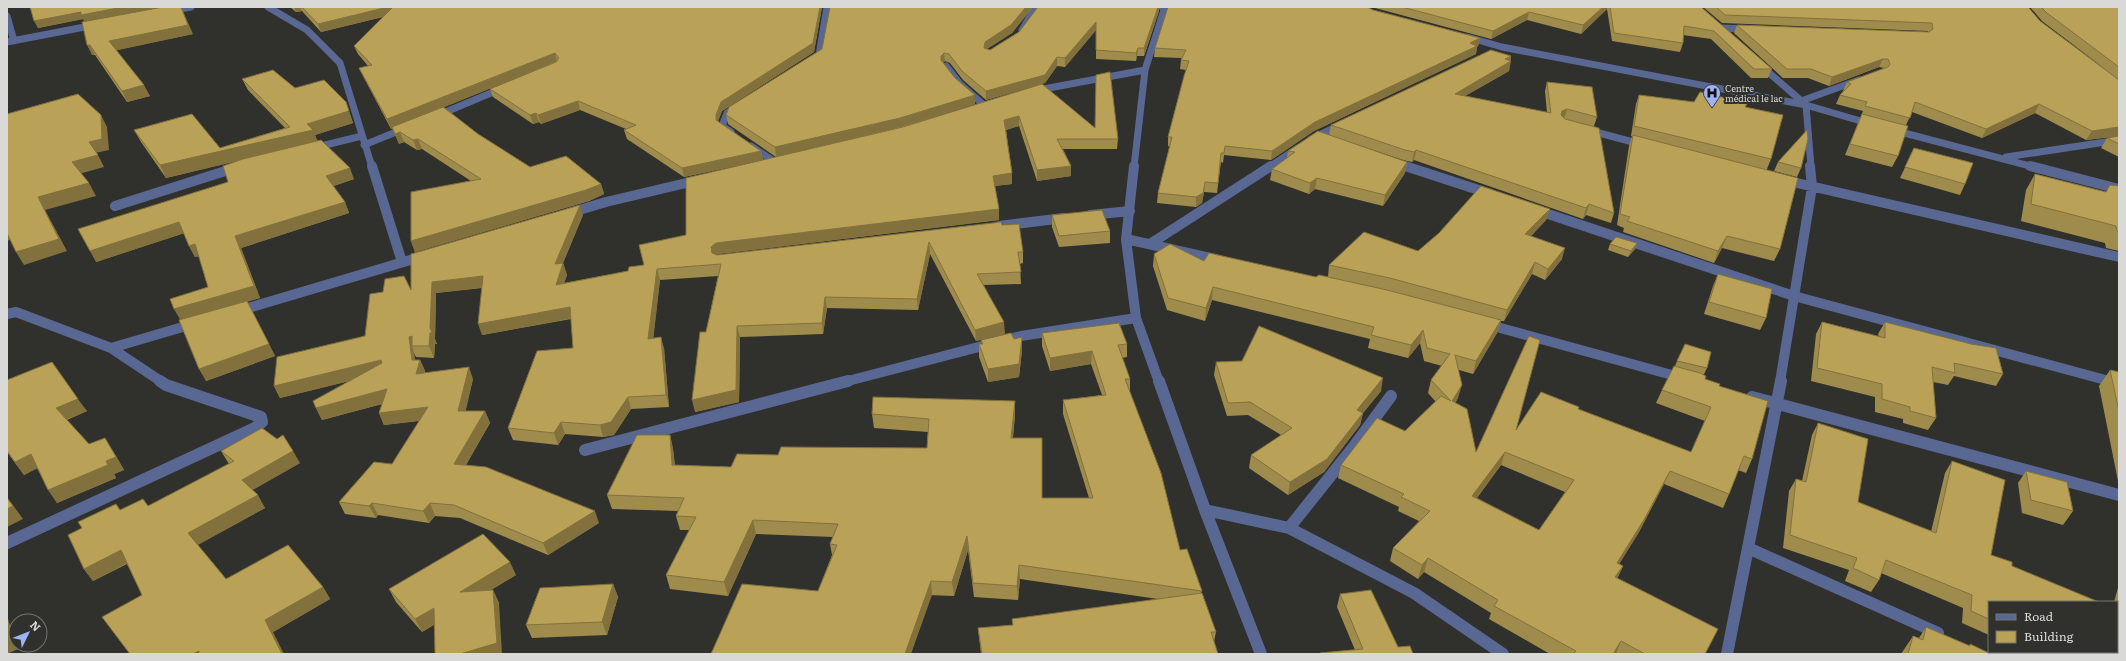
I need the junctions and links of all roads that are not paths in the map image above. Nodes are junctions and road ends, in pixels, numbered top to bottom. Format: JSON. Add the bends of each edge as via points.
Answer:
{"nodes":[{"id":1,"x":191,"y":7,"type":"edge"},
{"id":2,"x":268,"y":7,"type":"edge"},
{"id":3,"x":827,"y":7,"type":"edge"},
{"id":4,"x":1038,"y":7,"type":"edge"},
{"id":5,"x":1162,"y":7,"type":"edge"},
{"id":6,"x":160,"y":13,"type":"edge"},
{"id":7,"x":7,"y":16,"type":"edge"},
{"id":8,"x":106,"y":23,"type":"edge"},
{"id":9,"x":1714,"y":23,"type":"edge"},
{"id":10,"x":1720,"y":28,"type":"junction"},
{"id":11,"x":1760,"y":30,"type":"edge"},
{"id":12,"x":1456,"y":35,"type":"edge"},
{"id":13,"x":1015,"y":37,"type":"edge"},
{"id":14,"x":1732,"y":39,"type":"edge"},
{"id":15,"x":11,"y":42,"type":"edge"},
{"id":16,"x":1502,"y":46,"type":"junction"},
{"id":17,"x":1488,"y":53,"type":"edge"},
{"id":18,"x":1755,"y":60,"type":"edge"},
{"id":19,"x":803,"y":66,"type":"edge"},
{"id":20,"x":946,"y":66,"type":"edge"},
{"id":21,"x":1144,"y":70,"type":"junction"},
{"id":22,"x":1867,"y":77,"type":"edge"},
{"id":23,"x":512,"y":84,"type":"edge"},
{"id":24,"x":1022,"y":94,"type":"edge"},
{"id":25,"x":745,"y":102,"type":"edge"},
{"id":26,"x":1803,"y":103,"type":"junction"},
{"id":27,"x":985,"y":106,"type":"edge"},
{"id":28,"x":431,"y":118,"type":"edge"},
{"id":29,"x":1352,"y":119,"type":"edge"},
{"id":30,"x":416,"y":124,"type":"edge"},
{"id":31,"x":1578,"y":128,"type":"edge"},
{"id":32,"x":362,"y":136,"type":"junction"},
{"id":33,"x":1316,"y":136,"type":"junction"},
{"id":34,"x":2119,"y":140,"type":"edge"},
{"id":35,"x":1331,"y":141,"type":"edge"},
{"id":36,"x":364,"y":145,"type":"junction"},
{"id":37,"x":1654,"y":147,"type":"edge"},
{"id":38,"x":303,"y":151,"type":"edge"},
{"id":39,"x":1384,"y":158,"type":"edge"},
{"id":40,"x":2002,"y":158,"type":"junction"},
{"id":41,"x":245,"y":165,"type":"edge"},
{"id":42,"x":760,"y":166,"type":"edge"},
{"id":43,"x":1774,"y":177,"type":"edge"},
{"id":44,"x":706,"y":178,"type":"edge"},
{"id":45,"x":1812,"y":187,"type":"junction"},
{"id":46,"x":2119,"y":189,"type":"edge"},
{"id":47,"x":1503,"y":198,"type":"edge"},
{"id":48,"x":115,"y":206,"type":"dead end"},
{"id":49,"x":1526,"y":206,"type":"edge"},
{"id":50,"x":1130,"y":211,"type":"junction"},
{"id":51,"x":560,"y":215,"type":"edge"},
{"id":52,"x":988,"y":228,"type":"edge"},
{"id":53,"x":1126,"y":239,"type":"junction"},
{"id":54,"x":1150,"y":244,"type":"junction"},
{"id":55,"x":432,"y":253,"type":"edge"},
{"id":56,"x":2119,"y":257,"type":"edge"},
{"id":57,"x":1226,"y":261,"type":"edge"},
{"id":58,"x":402,"y":262,"type":"junction"},
{"id":59,"x":1794,"y":296,"type":"junction"},
{"id":60,"x":7,"y":314,"type":"edge"},
{"id":61,"x":226,"y":314,"type":"edge"},
{"id":62,"x":1136,"y":318,"type":"junction"},
{"id":63,"x":203,"y":321,"type":"edge"},
{"id":64,"x":1478,"y":322,"type":"edge"},
{"id":65,"x":111,"y":348,"type":"junction"},
{"id":66,"x":1692,"y":380,"type":"edge"},
{"id":67,"x":2119,"y":384,"type":"edge"},
{"id":68,"x":1738,"y":393,"type":"edge"},
{"id":69,"x":1391,"y":396,"type":"dead end"},
{"id":70,"x":1777,"y":403,"type":"junction"},
{"id":71,"x":585,"y":450,"type":"dead end"},
{"id":72,"x":2119,"y":495,"type":"edge"},
{"id":73,"x":1205,"y":510,"type":"junction"},
{"id":74,"x":1289,"y":528,"type":"junction"},
{"id":75,"x":7,"y":543,"type":"edge"},
{"id":76,"x":1748,"y":548,"type":"junction"},
{"id":77,"x":1950,"y":638,"type":"edge"},
{"id":78,"x":1261,"y":654,"type":"edge"},
{"id":79,"x":1503,"y":654,"type":"edge"},
{"id":80,"x":1727,"y":654,"type":"edge"}],
"edges":[{"from":1,"to":6,"type":"street"},
{"from":2,"to":32,"type":"street","via":[[307,30],[340,63]]},
{"from":3,"to":19,"type":"street","via":[[819,54]]},
{"from":4,"to":13,"type":"street"},
{"from":5,"to":21,"type":"street","via":[[1164,10]]},
{"from":7,"to":15,"type":"street"},
{"from":8,"to":15,"type":"street"},
{"from":9,"to":10,"type":"street"},
{"from":10,"to":11,"type":"street"},
{"from":10,"to":14,"type":"street"},
{"from":12,"to":16,"type":"street"},
{"from":16,"to":17,"type":"street"},
{"from":16,"to":26,"type":"street"},
{"from":18,"to":26,"type":"street"},
{"from":20,"to":27,"type":"street","via":[[959,83]]},
{"from":21,"to":24,"type":"street"},
{"from":21,"to":50,"type":"street"},
{"from":22,"to":26,"type":"street"},
{"from":23,"to":28,"type":"street"},
{"from":25,"to":42,"type":"street","via":[[727,113],[722,126],[779,161]]},
{"from":26,"to":40,"type":"street"},
{"from":26,"to":45,"type":"street"},
{"from":29,"to":33,"type":"street"},
{"from":30,"to":36,"type":"street"},
{"from":31,"to":37,"type":"street"},
{"from":32,"to":36,"type":"street"},
{"from":32,"to":38,"type":"street"},
{"from":33,"to":35,"type":"street"},
{"from":33,"to":54,"type":"street"},
{"from":34,"to":40,"type":"street"},
{"from":36,"to":58,"type":"street"},
{"from":39,"to":47,"type":"street"},
{"from":40,"to":46,"type":"street"},
{"from":41,"to":48,"type":"street"},
{"from":43,"to":45,"type":"street"},
{"from":44,"to":51,"type":"street"},
{"from":45,"to":56,"type":"street"},
{"from":45,"to":59,"type":"street"},
{"from":49,"to":59,"type":"street"},
{"from":50,"to":52,"type":"street"},
{"from":50,"to":53,"type":"street"},
{"from":53,"to":54,"type":"street"},
{"from":53,"to":62,"type":"street"},
{"from":54,"to":57,"type":"street"},
{"from":55,"to":58,"type":"street"},
{"from":58,"to":61,"type":"street"},
{"from":59,"to":67,"type":"street"},
{"from":59,"to":70,"type":"street"},
{"from":60,"to":65,"type":"street","via":[[16,312]]},
{"from":62,"to":71,"type":"street","via":[[1021,336]]},
{"from":62,"to":73,"type":"street"},
{"from":63,"to":65,"type":"street"},
{"from":64,"to":66,"type":"street"},
{"from":65,"to":75,"type":"street","via":[[166,384],[261,417],[262,422],[255,428]]},
{"from":68,"to":70,"type":"street"},
{"from":69,"to":74,"type":"street"},
{"from":70,"to":72,"type":"street"},
{"from":70,"to":76,"type":"street"},
{"from":73,"to":74,"type":"street"},
{"from":73,"to":78,"type":"street"},
{"from":74,"to":79,"type":"street","via":[[1414,594]]},
{"from":76,"to":77,"type":"street"},
{"from":76,"to":80,"type":"street"}]}
